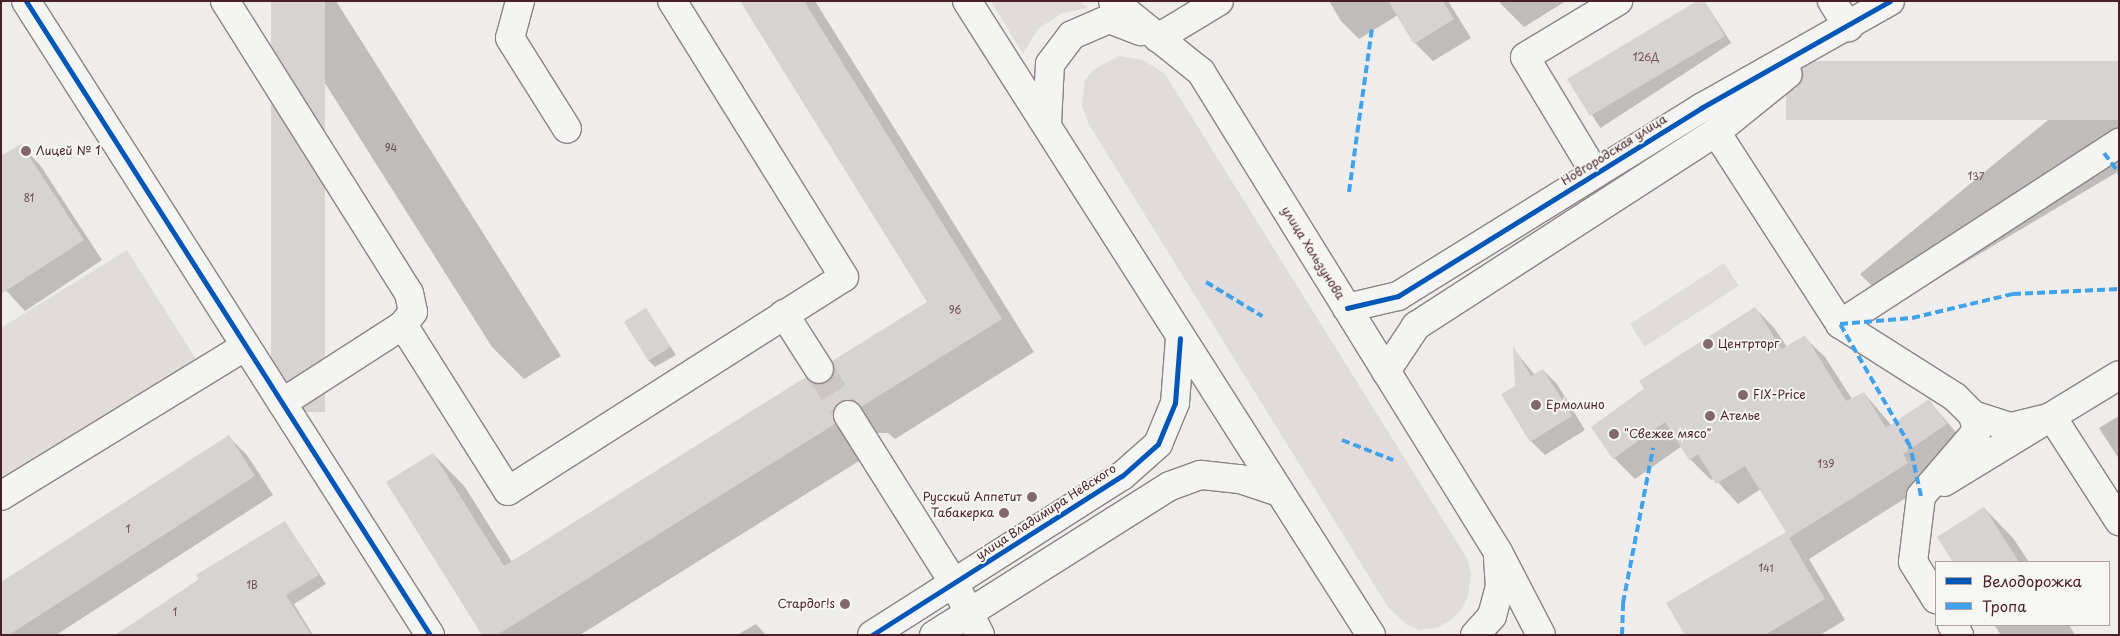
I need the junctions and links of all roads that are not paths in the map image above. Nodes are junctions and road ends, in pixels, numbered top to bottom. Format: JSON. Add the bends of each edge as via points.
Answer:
{"nodes":[{"id":1,"x":26,"y":1,"type":"edge"},
{"id":2,"x":225,"y":1,"type":"edge"},
{"id":3,"x":520,"y":1,"type":"edge"},
{"id":4,"x":672,"y":1,"type":"edge"},
{"id":5,"x":967,"y":1,"type":"edge"},
{"id":6,"x":1113,"y":1,"type":"edge"},
{"id":7,"x":1219,"y":1,"type":"edge"},
{"id":8,"x":1618,"y":1,"type":"edge"},
{"id":9,"x":1832,"y":1,"type":"edge"},
{"id":10,"x":1890,"y":1,"type":"edge"},
{"id":11,"x":1847,"y":14,"type":"edge"},
{"id":12,"x":1158,"y":38,"type":"junction"},
{"id":13,"x":1047,"y":123,"type":"junction"},
{"id":14,"x":567,"y":129,"type":"dead end"},
{"id":15,"x":1716,"y":132,"type":"junction"},
{"id":16,"x":2119,"y":143,"type":"edge"},
{"id":17,"x":1595,"y":172,"type":"junction"},
{"id":18,"x":1346,"y":308,"type":"junction"},
{"id":19,"x":784,"y":314,"type":"junction"},
{"id":20,"x":1840,"y":324,"type":"junction"},
{"id":21,"x":403,"y":325,"type":"junction"},
{"id":22,"x":1180,"y":338,"type":"junction"},
{"id":23,"x":246,"y":346,"type":"junction"},
{"id":24,"x":819,"y":369,"type":"tunnel mouth"},
{"id":25,"x":1386,"y":371,"type":"junction"},
{"id":26,"x":2119,"y":375,"type":"edge"},
{"id":27,"x":282,"y":403,"type":"junction"},
{"id":28,"x":1973,"y":415,"type":"junction"},
{"id":29,"x":848,"y":416,"type":"tunnel mouth"},
{"id":30,"x":2052,"y":417,"type":"junction"},
{"id":31,"x":1279,"y":492,"type":"junction"},
{"id":32,"x":1,"y":496,"type":"edge"},
{"id":33,"x":1921,"y":496,"type":"junction"},
{"id":34,"x":2119,"y":521,"type":"edge"},
{"id":35,"x":1498,"y":552,"type":"junction"},
{"id":36,"x":954,"y":583,"type":"junction"},
{"id":37,"x":1935,"y":597,"type":"edge"},
{"id":38,"x":974,"y":624,"type":"edge"},
{"id":39,"x":1372,"y":634,"type":"edge"},
{"id":40,"x":430,"y":635,"type":"edge"},
{"id":41,"x":872,"y":635,"type":"edge"},
{"id":42,"x":934,"y":635,"type":"edge"},
{"id":43,"x":1475,"y":635,"type":"edge"},
{"id":44,"x":1541,"y":635,"type":"edge"}],
"edges":[{"from":1,"to":23,"type":"street"},
{"from":2,"to":21,"type":"street","via":[[409,293],[413,312]]},
{"from":3,"to":14,"type":"street","via":[[510,38]]},
{"from":4,"to":19,"type":"street","via":[[844,277]]},
{"from":5,"to":13,"type":"street"},
{"from":6,"to":12,"type":"street","name":"улица Хользунова"},
{"from":7,"to":12,"type":"street"},
{"from":8,"to":17,"type":"street","via":[[1525,57]]},
{"from":9,"to":11,"type":"street"},
{"from":10,"to":11,"type":"street","name":"Новгородская улица"},
{"from":11,"to":15,"type":"street","name":"Новгородская улица"},
{"from":11,"to":17,"type":"street","name":"Новгородская улица"},
{"from":12,"to":13,"type":"street","via":[[1109,19],[1072,35],[1050,64]]},
{"from":12,"to":18,"type":"street","name":"улица Хользунова","via":[[1201,72]]},
{"from":13,"to":22,"type":"street"},
{"from":15,"to":20,"type":"street"},
{"from":15,"to":25,"type":"street","name":"Новгородская улица","via":[[1416,326]]},
{"from":16,"to":20,"type":"street"},
{"from":17,"to":18,"type":"street","name":"Новгородская улица","via":[[1398,296]]},
{"from":18,"to":25,"type":"street","name":"улица Хользунова"},
{"from":19,"to":21,"type":"street","via":[[508,491]]},
{"from":19,"to":24,"type":"street"},
{"from":20,"to":28,"type":"street","via":[[1955,397]]},
{"from":21,"to":27,"type":"street"},
{"from":22,"to":31,"type":"street"},
{"from":22,"to":36,"type":"street","name":"улица Владимира Невского","via":[[1175,403],[1158,444],[1122,476]]},
{"from":23,"to":27,"type":"street"},
{"from":23,"to":32,"type":"street"},
{"from":25,"to":35,"type":"street","name":"улица Хользунова"},
{"from":26,"to":30,"type":"street"},
{"from":27,"to":40,"type":"street"},
{"from":28,"to":30,"type":"street","via":[[2011,427]]},
{"from":28,"to":33,"type":"street","via":[[1978,431]]},
{"from":29,"to":36,"type":"street"},
{"from":30,"to":33,"type":"street"},
{"from":30,"to":34,"type":"street"},
{"from":31,"to":38,"type":"street","via":[[1240,479],[1201,476],[1170,486]]},
{"from":31,"to":39,"type":"street"},
{"from":33,"to":37,"type":"street","via":[[1913,562]]},
{"from":35,"to":43,"type":"street","via":[[1500,588],[1492,616]]},
{"from":35,"to":44,"type":"street","name":"улица Хользунова"},
{"from":36,"to":38,"type":"street"},
{"from":36,"to":41,"type":"street","name":"улица Владимира Невского"},
{"from":38,"to":42,"type":"street"}]}
